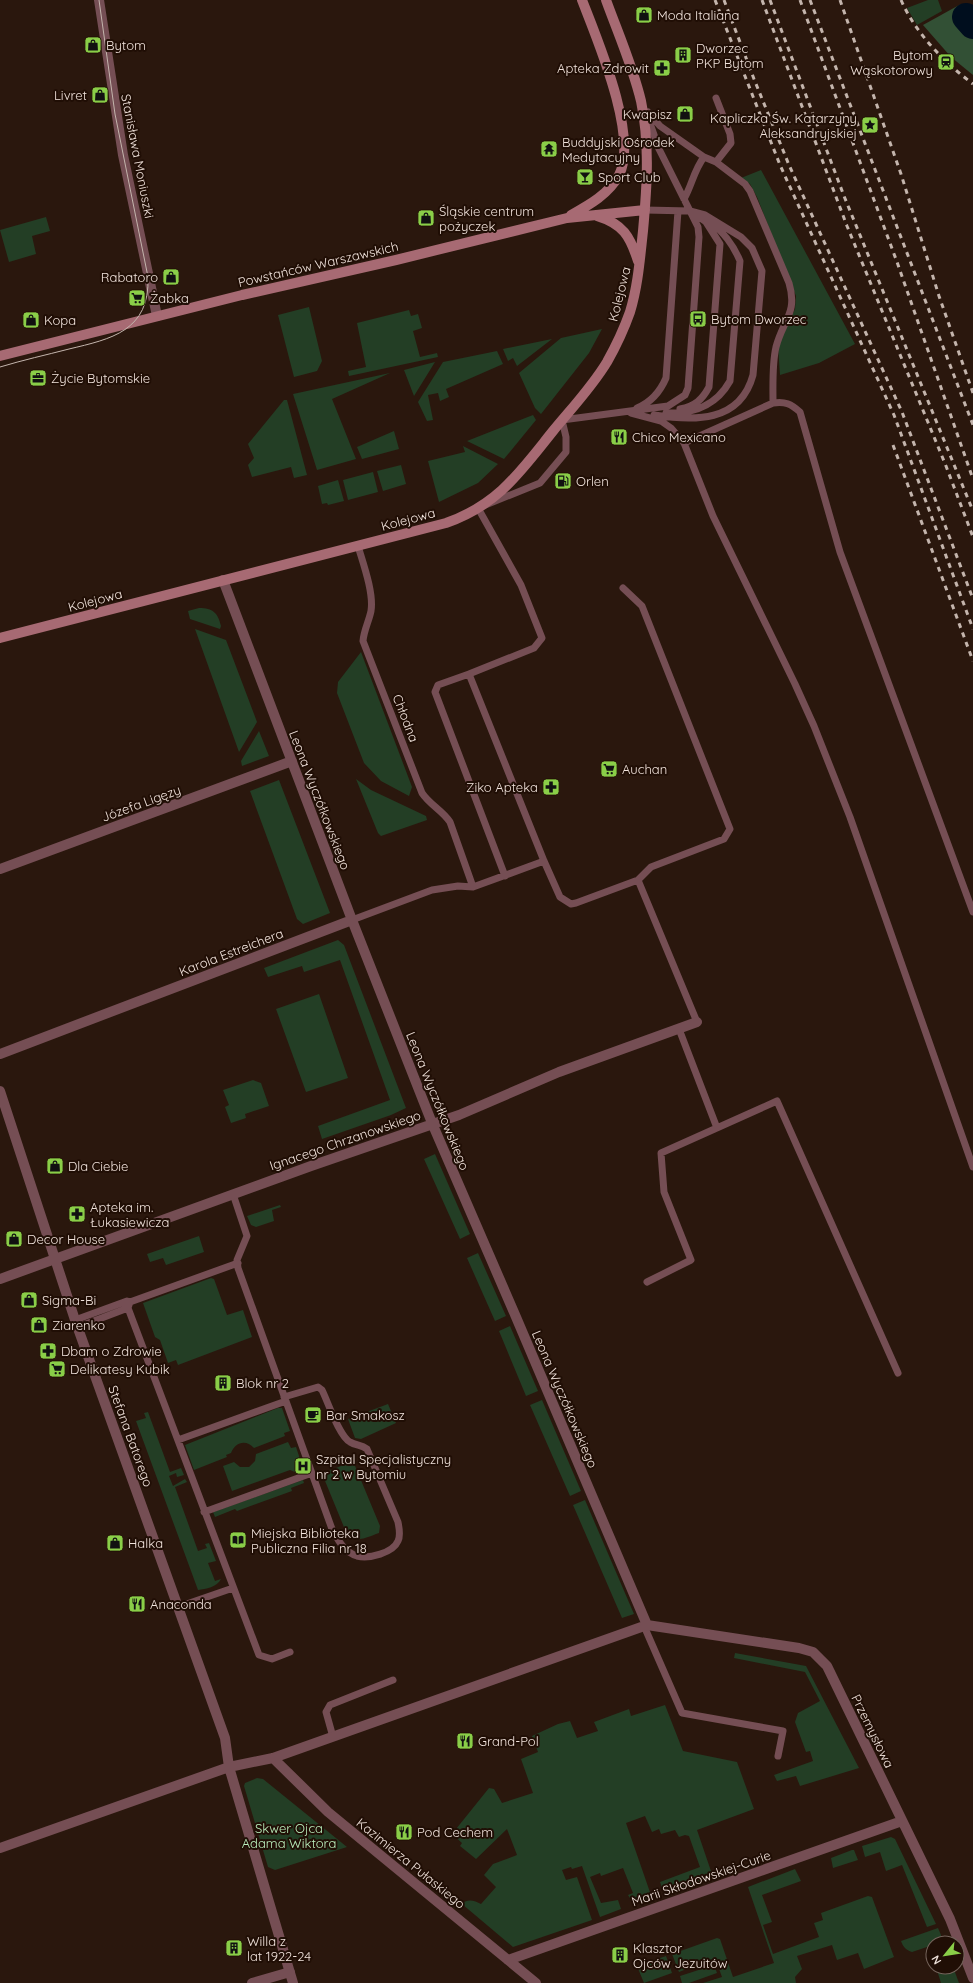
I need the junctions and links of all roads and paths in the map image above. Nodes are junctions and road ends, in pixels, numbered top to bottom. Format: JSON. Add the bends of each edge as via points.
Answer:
{"nodes":[{"id":1,"x":99,"y":0,"type":"edge"},
{"id":2,"x":582,"y":0,"type":"edge"},
{"id":3,"x":606,"y":0,"type":"edge"},
{"id":4,"x":716,"y":98,"type":"dead end"},
{"id":5,"x":641,"y":99,"type":"junction"},
{"id":6,"x":704,"y":157,"type":"junction"},
{"id":7,"x":716,"y":162,"type":"junction"},
{"id":8,"x":684,"y":199,"type":"junction"},
{"id":9,"x":645,"y":210,"type":"junction"},
{"id":10,"x":678,"y":211,"type":"junction"},
{"id":11,"x":690,"y":211,"type":"junction"},
{"id":12,"x":593,"y":215,"type":"junction"},
{"id":13,"x":567,"y":218,"type":"junction"},
{"id":14,"x":640,"y":266,"type":"junction"},
{"id":15,"x":157,"y":316,"type":"junction"},
{"id":16,"x":0,"y":356,"type":"edge"},
{"id":17,"x":773,"y":403,"type":"junction"},
{"id":18,"x":628,"y":412,"type":"junction"},
{"id":19,"x":562,"y":420,"type":"junction"},
{"id":20,"x":684,"y":443,"type":"junction"},
{"id":21,"x":478,"y":508,"type":"junction"},
{"id":22,"x":358,"y":546,"type":"junction"},
{"id":23,"x":223,"y":580,"type":"junction"},
{"id":24,"x":623,"y":588,"type":"dead end"},
{"id":25,"x":0,"y":638,"type":"edge"},
{"id":26,"x":469,"y":674,"type":"junction"},
{"id":27,"x":292,"y":761,"type":"junction"},
{"id":28,"x":544,"y":861,"type":"junction"},
{"id":29,"x":0,"y":869,"type":"edge"},
{"id":30,"x":505,"y":876,"type":"junction"},
{"id":31,"x":638,"y":880,"type":"junction"},
{"id":32,"x":473,"y":887,"type":"junction"},
{"id":33,"x":973,"y":912,"type":"edge"},
{"id":34,"x":352,"y":920,"type":"junction"},
{"id":35,"x":697,"y":1022,"type":"joint"},
{"id":36,"x":679,"y":1029,"type":"junction"},
{"id":37,"x":0,"y":1054,"type":"edge"},
{"id":38,"x":0,"y":1091,"type":"edge"},
{"id":39,"x":432,"y":1124,"type":"junction"},
{"id":40,"x":717,"y":1128,"type":"junction"},
{"id":41,"x":973,"y":1168,"type":"edge"},
{"id":42,"x":233,"y":1194,"type":"junction"},
{"id":43,"x":54,"y":1259,"type":"junction"},
{"id":44,"x":238,"y":1263,"type":"junction"},
{"id":45,"x":0,"y":1280,"type":"edge"},
{"id":46,"x":647,"y":1282,"type":"dead end"},
{"id":47,"x":129,"y":1305,"type":"junction"},
{"id":48,"x":77,"y":1324,"type":"junction"},
{"id":49,"x":898,"y":1374,"type":"dead end"},
{"id":50,"x":285,"y":1399,"type":"junction"},
{"id":51,"x":178,"y":1440,"type":"junction"},
{"id":52,"x":312,"y":1473,"type":"junction"},
{"id":53,"x":204,"y":1512,"type":"junction"},
{"id":54,"x":233,"y":1588,"type":"junction"},
{"id":55,"x":178,"y":1607,"type":"junction"},
{"id":56,"x":646,"y":1626,"type":"junction"},
{"id":57,"x":290,"y":1652,"type":"dead end"},
{"id":58,"x":393,"y":1680,"type":"dead end"},
{"id":59,"x":333,"y":1737,"type":"junction"},
{"id":60,"x":778,"y":1756,"type":"dead end"},
{"id":61,"x":273,"y":1758,"type":"junction"},
{"id":62,"x":229,"y":1767,"type":"junction"},
{"id":63,"x":902,"y":1821,"type":"junction"},
{"id":64,"x":0,"y":1848,"type":"edge"},
{"id":65,"x":508,"y":1960,"type":"junction"},
{"id":66,"x":290,"y":1972,"type":"junction"},
{"id":67,"x":972,"y":1973,"type":"edge"},
{"id":68,"x":252,"y":1983,"type":"edge"},
{"id":69,"x":293,"y":1983,"type":"edge"},
{"id":70,"x":536,"y":1983,"type":"edge"}],
"edges":[{"from":1,"to":15,"type":"street","name":"Stanisława Moniuszki","via":[[123,155]]},
{"from":2,"to":13,"type":"main road","via":[[617,105],[624,133],[625,153],[622,169],[613,185],[600,197]]},
{"from":3,"to":5,"type":"main road","name":"Kolejowa"},
{"from":4,"to":7,"type":"lane","via":[[731,143]]},
{"from":5,"to":6,"type":"lane","via":[[650,116],[660,126]]},
{"from":5,"to":8,"type":"lane","via":[[659,149]]},
{"from":5,"to":9,"type":"main road","name":"Kolejowa","via":[[647,142]]},
{"from":6,"to":7,"type":"lane"},
{"from":6,"to":8,"type":"lane"},
{"from":7,"to":17,"type":"lane","via":[[745,184],[753,194],[793,297],[792,309],[776,348]]},
{"from":8,"to":11,"type":"lane"},
{"from":9,"to":10,"type":"lane"},
{"from":9,"to":12,"type":"main road","name":"Powstańców Warszawskich"},
{"from":9,"to":14,"type":"main road","name":"Kolejowa"},
{"from":10,"to":11,"type":"lane"},
{"from":10,"to":18,"type":"lane","via":[[666,378],[655,396],[644,405]]},
{"from":11,"to":18,"type":"lane","via":[[698,227],[699,237],[688,388],[685,395],[668,406]]},
{"from":11,"to":18,"type":"lane","via":[[706,222],[720,244],[709,387],[695,404],[682,409]]},
{"from":11,"to":18,"type":"lane","via":[[709,220],[722,232],[734,247],[740,261],[730,381],[714,402],[700,409],[682,413]]},
{"from":11,"to":18,"type":"lane","via":[[719,222],[741,237],[758,259],[762,271],[750,388],[743,399],[732,408],[703,418]]},
{"from":12,"to":13,"type":"main road","name":"Powstańców Warszawskich"},
{"from":12,"to":14,"type":"main road","via":[[615,222],[625,232]]},
{"from":13,"to":15,"type":"main road","name":"Powstańców Warszawskich"},
{"from":14,"to":19,"type":"main road","name":"Kolejowa","via":[[630,312],[618,340],[601,371]]},
{"from":15,"to":16,"type":"main road","name":"Powstańców Warszawskich"},
{"from":17,"to":20,"type":"lane"},
{"from":17,"to":33,"type":"lane","via":[[783,401],[800,412],[840,552]]},
{"from":18,"to":19,"type":"lane"},
{"from":18,"to":20,"type":"lane","via":[[660,421],[671,428]]},
{"from":19,"to":21,"type":"main road","name":"Kolejowa","via":[[510,483]]},
{"from":19,"to":21,"type":"lane","via":[[566,452],[540,483]]},
{"from":20,"to":41,"type":"lane","via":[[713,516],[817,733],[850,817]]},
{"from":21,"to":22,"type":"main road","name":"Kolejowa","via":[[446,522]]},
{"from":21,"to":26,"type":"lane","via":[[521,585],[542,638],[534,648]]},
{"from":22,"to":23,"type":"main road","name":"Kolejowa"},
{"from":22,"to":32,"type":"lane","name":"Chłodna","via":[[372,610],[363,641],[422,793],[450,822]]},
{"from":23,"to":25,"type":"main road","name":"Kolejowa"},
{"from":23,"to":27,"type":"street","name":"Leona Wyczółkowskiego"},
{"from":24,"to":31,"type":"lane","via":[[642,606],[730,829],[724,839],[651,867]]},
{"from":26,"to":28,"type":"lane"},
{"from":26,"to":30,"type":"lane","via":[[438,685],[435,692]]},
{"from":27,"to":29,"type":"street","name":"Józefa Ligęzy"},
{"from":27,"to":34,"type":"street","name":"Leona Wyczółkowskiego"},
{"from":28,"to":30,"type":"lane","name":"Karola Estreichera"},
{"from":28,"to":31,"type":"lane","via":[[560,897],[571,904]]},
{"from":30,"to":32,"type":"lane","name":"Karola Estreichera"},
{"from":31,"to":35,"type":"lane"},
{"from":32,"to":34,"type":"lane","name":"Karola Estreichera","via":[[458,886],[432,890]]},
{"from":34,"to":37,"type":"street","name":"Karola Estreichera"},
{"from":34,"to":39,"type":"street","name":"Leona Wyczółkowskiego"},
{"from":35,"to":36,"type":"street","name":"Ignacego Chrzanowskiego"},
{"from":36,"to":39,"type":"street","name":"Ignacego Chrzanowskiego","via":[[559,1072]]},
{"from":36,"to":40,"type":"lane"},
{"from":38,"to":43,"type":"street","name":"Stefana Batorego"},
{"from":39,"to":42,"type":"street","name":"Ignacego Chrzanowskiego"},
{"from":39,"to":56,"type":"street","name":"Leona Wyczółkowskiego","via":[[522,1330]]},
{"from":40,"to":46,"type":"lane","via":[[661,1153],[664,1192],[691,1260]]},
{"from":40,"to":49,"type":"lane","via":[[777,1101]]},
{"from":42,"to":43,"type":"street","name":"Ignacego Chrzanowskiego"},
{"from":42,"to":44,"type":"lane","via":[[247,1236]]},
{"from":43,"to":45,"type":"street","name":"Ignacego Chrzanowskiego"},
{"from":43,"to":48,"type":"street","name":"Stefana Batorego"},
{"from":44,"to":47,"type":"lane"},
{"from":44,"to":50,"type":"lane"},
{"from":47,"to":48,"type":"lane","via":[[127,1301]]},
{"from":47,"to":51,"type":"lane"},
{"from":48,"to":55,"type":"street","name":"Stefana Batorego"},
{"from":50,"to":51,"type":"lane"},
{"from":50,"to":52,"type":"lane"},
{"from":50,"to":52,"type":"lane","via":[[318,1387],[322,1390],[344,1437],[351,1443],[361,1444],[367,1449],[398,1522],[400,1531],[393,1548],[366,1557],[349,1552],[332,1529]]},
{"from":51,"to":53,"type":"lane"},
{"from":52,"to":53,"type":"lane"},
{"from":53,"to":54,"type":"lane"},
{"from":54,"to":55,"type":"lane"},
{"from":54,"to":57,"type":"lane","via":[[259,1654],[272,1659]]},
{"from":55,"to":62,"type":"street","name":"Stefana Batorego","via":[[225,1738]]},
{"from":56,"to":59,"type":"street"},
{"from":56,"to":60,"type":"lane","via":[[682,1713],[783,1731]]},
{"from":56,"to":63,"type":"street","name":"Przemysłowa","via":[[770,1643],[813,1652],[827,1666]]},
{"from":58,"to":59,"type":"lane","via":[[330,1705],[326,1712]]},
{"from":59,"to":61,"type":"street"},
{"from":61,"to":62,"type":"street"},
{"from":61,"to":65,"type":"street","name":"Kazimierza Pułaskiego","via":[[328,1812]]},
{"from":62,"to":64,"type":"street"},
{"from":62,"to":66,"type":"street","name":"Stefana Batorego"},
{"from":63,"to":65,"type":"street","name":"Marii Skłodowskiej-Curie"},
{"from":63,"to":67,"type":"street","name":"Przemysłowa","via":[[950,1919]]},
{"from":65,"to":70,"type":"street","name":"Kazimierza Pułaskiego"},
{"from":66,"to":68,"type":"street"},
{"from":66,"to":69,"type":"street","name":"Stefana Batorego"}]}
